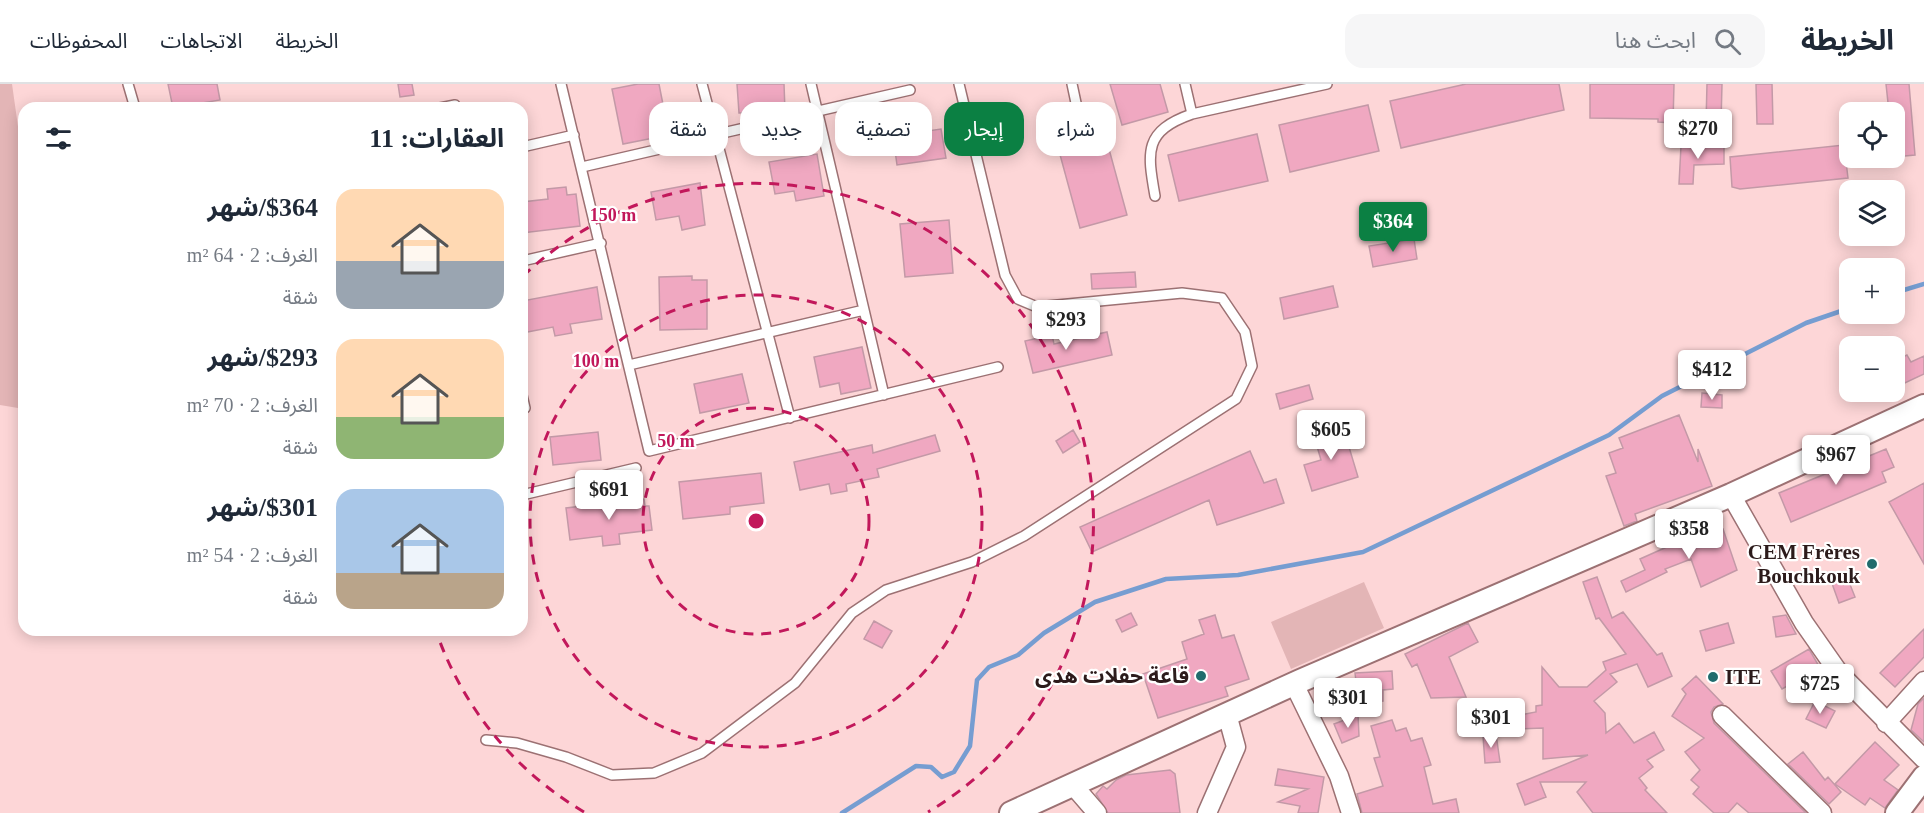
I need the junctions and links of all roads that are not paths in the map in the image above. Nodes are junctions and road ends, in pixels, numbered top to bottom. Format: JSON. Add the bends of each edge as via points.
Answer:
{"nodes":[{"id":1,"x":128,"y":84,"type":"edge"},
{"id":2,"x":561,"y":84,"type":"edge"},
{"id":3,"x":702,"y":84,"type":"edge"},
{"id":4,"x":810,"y":84,"type":"edge"},
{"id":5,"x":959,"y":84,"type":"edge"},
{"id":6,"x":1072,"y":84,"type":"edge"},
{"id":7,"x":1185,"y":84,"type":"edge"},
{"id":8,"x":1327,"y":84,"type":"edge"},
{"id":9,"x":910,"y":90,"type":"dead end"},
{"id":10,"x":133,"y":102,"type":"edge"},
{"id":11,"x":707,"y":102,"type":"edge"},
{"id":12,"x":815,"y":102,"type":"edge"},
{"id":13,"x":1076,"y":102,"type":"edge"},
{"id":14,"x":823,"y":110,"type":"edge"},
{"id":15,"x":1192,"y":114,"type":"junction"},
{"id":16,"x":574,"y":135,"type":"junction"},
{"id":17,"x":823,"y":136,"type":"edge"},
{"id":18,"x":528,"y":146,"type":"edge"},
{"id":19,"x":649,"y":152,"type":"edge"},
{"id":20,"x":721,"y":156,"type":"edge"},
{"id":21,"x":582,"y":167,"type":"junction"},
{"id":22,"x":1155,"y":196,"type":"dead end"},
{"id":23,"x":601,"y":243,"type":"junction"},
{"id":24,"x":528,"y":260,"type":"edge"},
{"id":25,"x":864,"y":310,"type":"junction"},
{"id":26,"x":769,"y":332,"type":"junction"},
{"id":27,"x":629,"y":365,"type":"junction"},
{"id":28,"x":998,"y":368,"type":"dead end"},
{"id":29,"x":884,"y":395,"type":"junction"},
{"id":30,"x":1924,"y":406,"type":"edge"},
{"id":31,"x":790,"y":417,"type":"junction"},
{"id":32,"x":636,"y":468,"type":"dead end"},
{"id":33,"x":528,"y":494,"type":"edge"},
{"id":34,"x":1731,"y":495,"type":"junction"},
{"id":35,"x":1924,"y":681,"type":"edge"},
{"id":36,"x":1294,"y":684,"type":"junction"},
{"id":37,"x":1227,"y":714,"type":"junction"},
{"id":38,"x":1722,"y":716,"type":"dead end"},
{"id":39,"x":1886,"y":723,"type":"junction"},
{"id":40,"x":486,"y":740,"type":"dead end"},
{"id":41,"x":1924,"y":759,"type":"edge"},
{"id":42,"x":1924,"y":777,"type":"edge"},
{"id":43,"x":1072,"y":784,"type":"junction"},
{"id":44,"x":1011,"y":813,"type":"edge"},
{"id":45,"x":1098,"y":813,"type":"edge"},
{"id":46,"x":1207,"y":813,"type":"edge"},
{"id":47,"x":1351,"y":813,"type":"edge"},
{"id":48,"x":1822,"y":813,"type":"edge"},
{"id":49,"x":1897,"y":813,"type":"edge"}],
"edges":[{"from":1,"to":10,"type":"lane"},
{"from":2,"to":16,"type":"lane"},
{"from":3,"to":11,"type":"lane"},
{"from":4,"to":12,"type":"lane"},
{"from":5,"to":40,"type":"lane","via":[[1005,274],[1018,299],[1037,307],[1182,293],[1222,298],[1245,332],[1252,366],[1236,399],[1024,536],[972,562],[886,590],[868,601],[852,613],[795,683],[702,753],[654,773],[612,775],[527,746]]},
{"from":6,"to":13,"type":"lane"},
{"from":7,"to":15,"type":"lane"},
{"from":8,"to":15,"type":"lane"},
{"from":9,"to":14,"type":"lane"},
{"from":15,"to":22,"type":"lane","via":[[1174,121],[1152,141],[1149,155]]},
{"from":16,"to":18,"type":"lane"},
{"from":16,"to":21,"type":"lane"},
{"from":17,"to":25,"type":"lane"},
{"from":19,"to":21,"type":"lane"},
{"from":20,"to":26,"type":"lane"},
{"from":21,"to":23,"type":"lane"},
{"from":23,"to":24,"type":"lane"},
{"from":23,"to":27,"type":"lane"},
{"from":25,"to":26,"type":"lane"},
{"from":25,"to":29,"type":"lane"},
{"from":26,"to":27,"type":"lane"},
{"from":26,"to":31,"type":"lane"},
{"from":27,"to":31,"type":"lane","via":[[649,451]]},
{"from":28,"to":29,"type":"lane"},
{"from":29,"to":31,"type":"lane"},
{"from":30,"to":34,"type":"street"},
{"from":32,"to":33,"type":"lane"},
{"from":34,"to":36,"type":"street"},
{"from":34,"to":39,"type":"street","via":[[1804,622],[1839,673]]},
{"from":35,"to":39,"type":"street"},
{"from":36,"to":37,"type":"street"},
{"from":36,"to":47,"type":"street","via":[[1339,776]]},
{"from":37,"to":43,"type":"street"},
{"from":37,"to":46,"type":"street","via":[[1236,747]]},
{"from":38,"to":48,"type":"street"},
{"from":39,"to":41,"type":"street"},
{"from":42,"to":49,"type":"street"},
{"from":43,"to":44,"type":"street"},
{"from":43,"to":45,"type":"street"}]}
